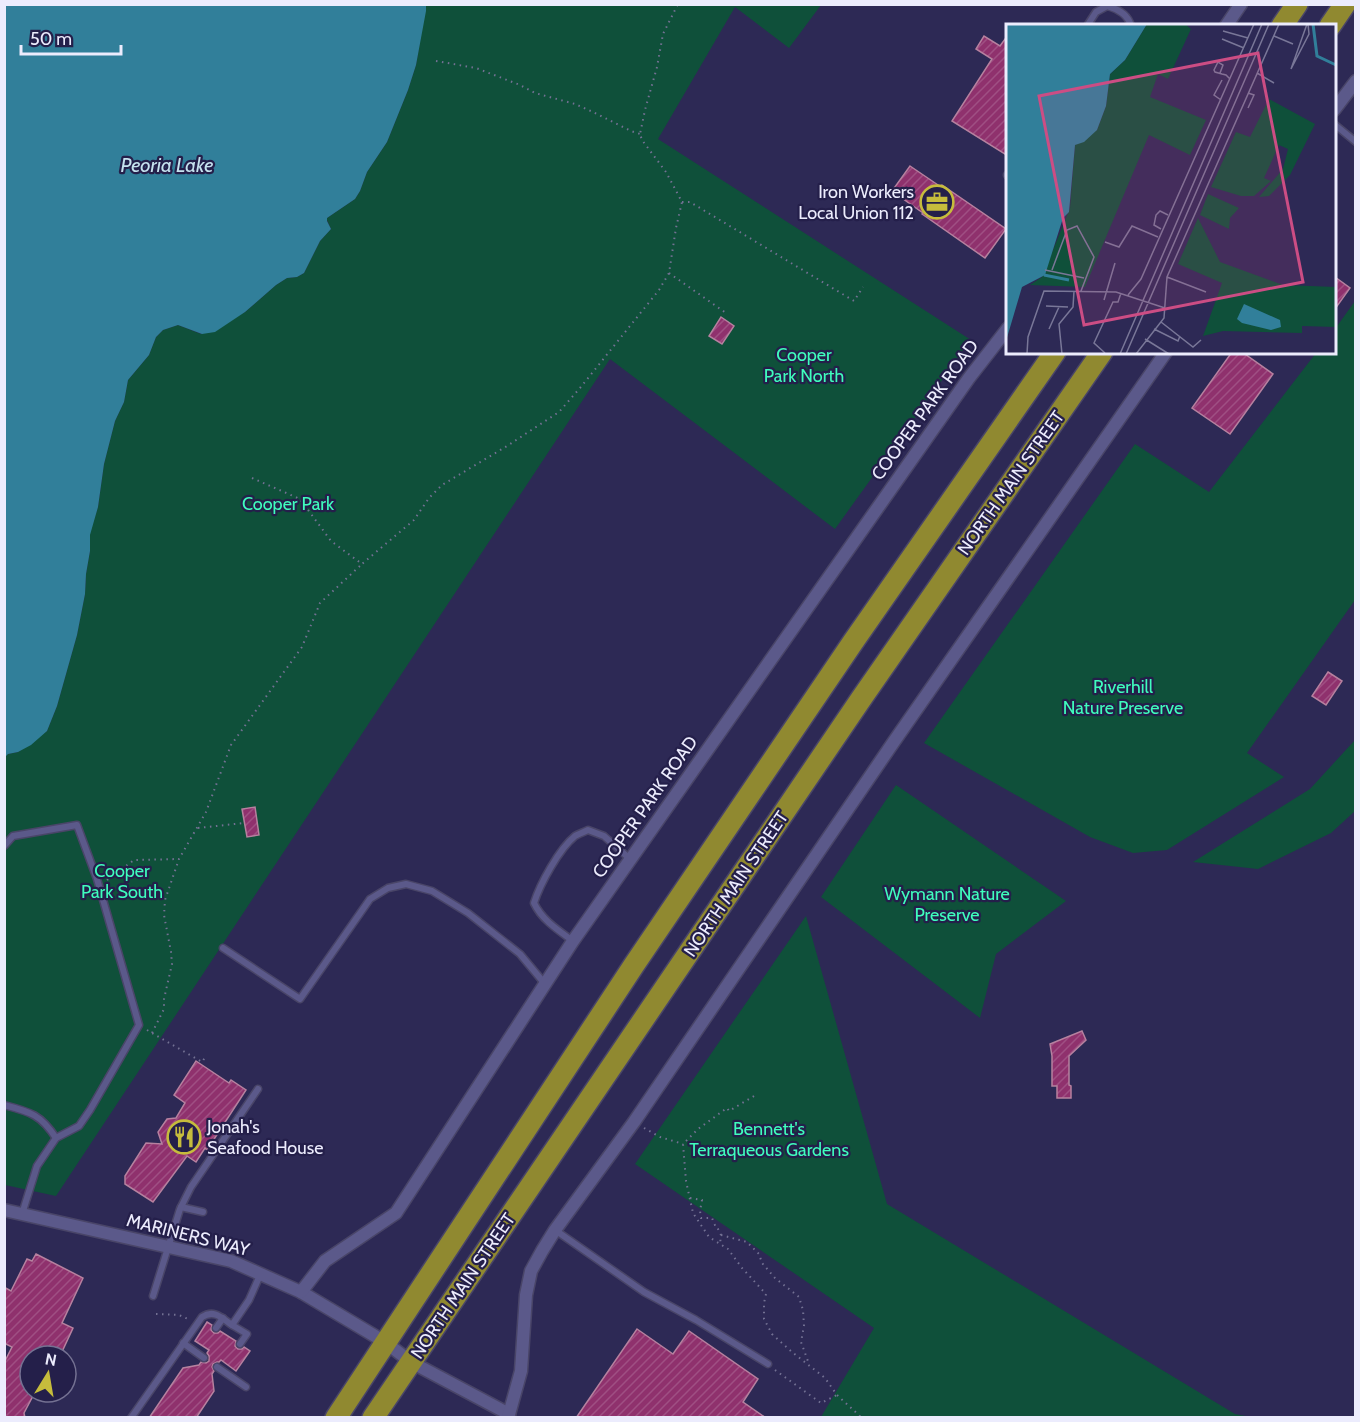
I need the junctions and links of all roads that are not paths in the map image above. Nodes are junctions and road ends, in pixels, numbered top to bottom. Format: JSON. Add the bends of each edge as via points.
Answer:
{"nodes":[{"id":1,"x":1241,"y":4,"type":"edge"},
{"id":2,"x":1297,"y":4,"type":"edge"},
{"id":3,"x":1345,"y":4,"type":"edge"},
{"id":4,"x":1088,"y":24,"type":"edge"},
{"id":5,"x":1130,"y":24,"type":"edge"},
{"id":6,"x":1228,"y":24,"type":"edge"},
{"id":7,"x":1283,"y":24,"type":"edge"},
{"id":8,"x":1331,"y":24,"type":"edge"},
{"id":9,"x":1356,"y":81,"type":"edge"},
{"id":10,"x":1336,"y":109,"type":"edge"},
{"id":11,"x":1336,"y":125,"type":"edge"},
{"id":12,"x":1356,"y":142,"type":"edge"},
{"id":13,"x":1006,"y":331,"type":"edge"},
{"id":14,"x":1053,"y":354,"type":"edge"},
{"id":15,"x":1101,"y":354,"type":"edge"},
{"id":16,"x":1165,"y":354,"type":"edge"},
{"id":17,"x":4,"y":846,"type":"edge"},
{"id":18,"x":630,"y":860,"type":"junction"},
{"id":19,"x":573,"y":941,"type":"junction"},
{"id":20,"x":222,"y":948,"type":"dead end"},
{"id":21,"x":545,"y":984,"type":"junction"},
{"id":22,"x":258,"y":1089,"type":"dead end"},
{"id":23,"x":4,"y":1105,"type":"edge"},
{"id":24,"x":56,"y":1138,"type":"junction"},
{"id":25,"x":181,"y":1207,"type":"junction"},
{"id":26,"x":4,"y":1210,"type":"edge"},
{"id":27,"x":203,"y":1212,"type":"dead end"},
{"id":28,"x":21,"y":1214,"type":"junction"},
{"id":29,"x":555,"y":1230,"type":"junction"},
{"id":30,"x":168,"y":1246,"type":"junction"},
{"id":31,"x":261,"y":1273,"type":"junction"},
{"id":32,"x":301,"y":1293,"type":"junction"},
{"id":33,"x":153,"y":1296,"type":"dead end"},
{"id":34,"x":223,"y":1318,"type":"junction"},
{"id":35,"x":232,"y":1325,"type":"junction"},
{"id":36,"x":216,"y":1328,"type":"dead end"},
{"id":37,"x":385,"y":1342,"type":"junction"},
{"id":38,"x":183,"y":1343,"type":"junction"},
{"id":39,"x":240,"y":1344,"type":"dead end"},
{"id":40,"x":203,"y":1346,"type":"dead end"},
{"id":41,"x":411,"y":1362,"type":"junction"},
{"id":42,"x":768,"y":1364,"type":"road end"},
{"id":43,"x":222,"y":1367,"type":"dead end"},
{"id":44,"x":246,"y":1387,"type":"dead end"},
{"id":45,"x":508,"y":1416,"type":"edge"},
{"id":46,"x":131,"y":1418,"type":"edge"},
{"id":47,"x":336,"y":1418,"type":"edge"},
{"id":48,"x":373,"y":1418,"type":"edge"}],
"edges":[{"from":1,"to":6,"type":"street"},
{"from":2,"to":7,"type":"highway"},
{"from":3,"to":8,"type":"highway"},
{"from":4,"to":5,"type":"lane","via":[[1096,12],[1107,6],[1117,9]]},
{"from":9,"to":10,"type":"street"},
{"from":11,"to":12,"type":"lane"},
{"from":13,"to":18,"type":"street","name":"COOPER PARK ROAD"},
{"from":14,"to":37,"type":"highway","name":"NORTH MAIN STREET","via":[[634,964]]},
{"from":15,"to":41,"type":"highway","name":"NORTH MAIN STREET"},
{"from":16,"to":29,"type":"street","via":[[634,1122]]},
{"from":17,"to":24,"type":"lane","via":[[13,836],[77,825],[99,885],[139,1025],[79,1126]]},
{"from":18,"to":19,"type":"street","name":"COOPER PARK ROAD"},
{"from":18,"to":19,"type":"lane","via":[[604,836],[588,830],[576,835],[562,849],[534,903],[550,924]]},
{"from":19,"to":21,"type":"street","name":"COOPER PARK ROAD"},
{"from":20,"to":21,"type":"lane","via":[[300,999],[370,899],[387,888],[406,884],[432,891],[468,913],[520,954]]},
{"from":21,"to":32,"type":"street","name":"COOPER PARK ROAD","via":[[396,1213],[325,1261]]},
{"from":22,"to":25,"type":"lane"},
{"from":23,"to":24,"type":"lane","via":[[37,1117]]},
{"from":24,"to":28,"type":"lane","via":[[37,1166]]},
{"from":25,"to":27,"type":"lane"},
{"from":25,"to":30,"type":"lane"},
{"from":26,"to":28,"type":"street","name":"MARINERS WAY"},
{"from":28,"to":30,"type":"street","name":"MARINERS WAY"},
{"from":29,"to":42,"type":"lane","via":[[644,1292]]},
{"from":29,"to":45,"type":"street","via":[[531,1272],[521,1371]]},
{"from":30,"to":31,"type":"street","name":"MARINERS WAY","via":[[231,1261]]},
{"from":30,"to":33,"type":"lane"},
{"from":31,"to":32,"type":"street","name":"MARINERS WAY"},
{"from":31,"to":35,"type":"lane"},
{"from":32,"to":37,"type":"street","name":"MARINERS WAY"},
{"from":34,"to":35,"type":"lane"},
{"from":34,"to":36,"type":"lane"},
{"from":34,"to":38,"type":"lane","via":[[208,1313]]},
{"from":35,"to":39,"type":"lane","via":[[247,1335]]},
{"from":37,"to":41,"type":"street","name":"MARINERS WAY"},
{"from":37,"to":47,"type":"highway","name":"NORTH MAIN STREET"},
{"from":38,"to":40,"type":"lane","via":[[201,1356]]},
{"from":38,"to":46,"type":"lane"},
{"from":41,"to":45,"type":"street","name":"MARINERS WAY"},
{"from":41,"to":48,"type":"highway","name":"NORTH MAIN STREET"},
{"from":43,"to":44,"type":"lane"}]}
